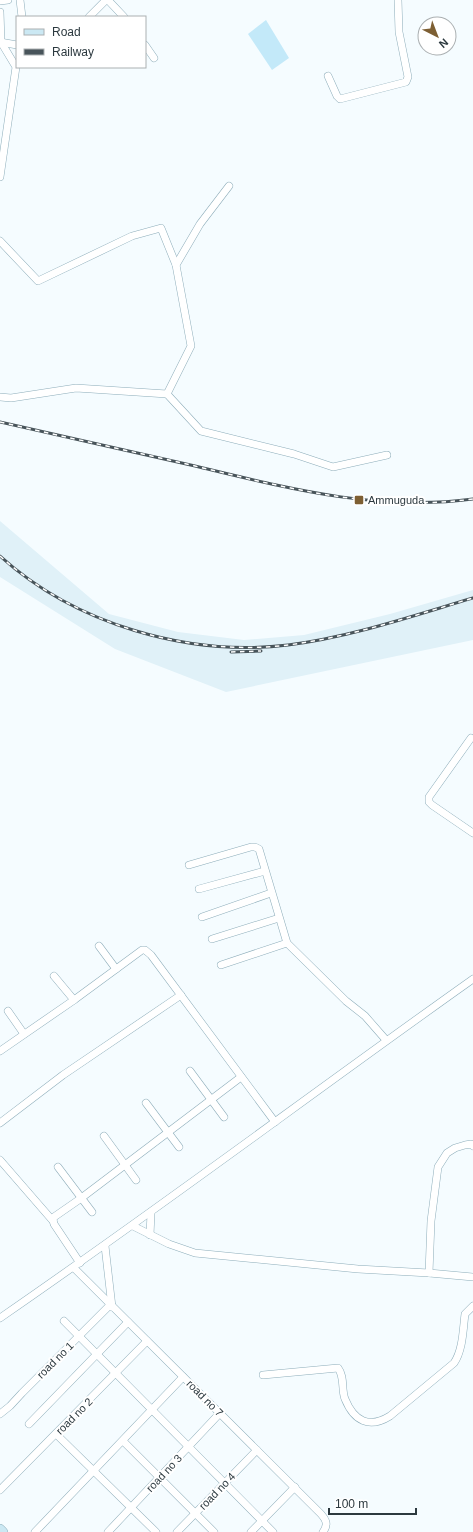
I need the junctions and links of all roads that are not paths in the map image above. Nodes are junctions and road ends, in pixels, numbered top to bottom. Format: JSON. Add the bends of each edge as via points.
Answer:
{"nodes":[{"id":1,"x":8,"y":0,"type":"edge"},
{"id":2,"x":20,"y":0,"type":"edge"},
{"id":3,"x":107,"y":0,"type":"edge"},
{"id":4,"x":398,"y":0,"type":"edge"},
{"id":5,"x":0,"y":1,"type":"edge"},
{"id":6,"x":0,"y":12,"type":"edge"},
{"id":7,"x":22,"y":16,"type":"edge"},
{"id":8,"x":90,"y":16,"type":"edge"},
{"id":9,"x":123,"y":16,"type":"edge"},
{"id":10,"x":0,"y":22,"type":"edge"},
{"id":11,"x":1,"y":42,"type":"edge"},
{"id":12,"x":16,"y":45,"type":"edge"},
{"id":13,"x":146,"y":46,"type":"edge"},
{"id":14,"x":154,"y":58,"type":"dead end"},
{"id":15,"x":16,"y":64,"type":"edge"},
{"id":16,"x":17,"y":68,"type":"edge"},
{"id":17,"x":328,"y":76,"type":"dead end"},
{"id":18,"x":0,"y":177,"type":"edge"},
{"id":19,"x":229,"y":186,"type":"dead end"},
{"id":20,"x":0,"y":241,"type":"edge"},
{"id":21,"x":176,"y":266,"type":"junction"},
{"id":22,"x":167,"y":394,"type":"junction"},
{"id":23,"x":0,"y":397,"type":"edge"},
{"id":24,"x":387,"y":455,"type":"dead end"},
{"id":25,"x":471,"y":738,"type":"dead end"},
{"id":26,"x":472,"y":829,"type":"edge"},
{"id":27,"x":189,"y":865,"type":"dead end"},
{"id":28,"x":265,"y":871,"type":"junction"},
{"id":29,"x":199,"y":889,"type":"dead end"},
{"id":30,"x":272,"y":893,"type":"junction"},
{"id":31,"x":202,"y":917,"type":"dead end"},
{"id":32,"x":279,"y":918,"type":"junction"},
{"id":33,"x":212,"y":939,"type":"dead end"},
{"id":34,"x":287,"y":943,"type":"junction"},
{"id":35,"x":100,"y":946,"type":"dead end"},
{"id":36,"x":221,"y":965,"type":"dead end"},
{"id":37,"x":116,"y":969,"type":"junction"},
{"id":38,"x":54,"y":976,"type":"dead end"},
{"id":39,"x":473,"y":979,"type":"edge"},
{"id":40,"x":180,"y":995,"type":"junction"},
{"id":41,"x":74,"y":1000,"type":"junction"},
{"id":42,"x":8,"y":1011,"type":"dead end"},
{"id":43,"x":24,"y":1034,"type":"junction"},
{"id":44,"x":386,"y":1040,"type":"junction"},
{"id":45,"x":0,"y":1051,"type":"edge"},
{"id":46,"x":190,"y":1071,"type":"dead end"},
{"id":47,"x":241,"y":1078,"type":"junction"},
{"id":48,"x":211,"y":1100,"type":"junction"},
{"id":49,"x":146,"y":1103,"type":"dead end"},
{"id":50,"x":224,"y":1117,"type":"dead end"},
{"id":51,"x":275,"y":1122,"type":"junction"},
{"id":52,"x":0,"y":1123,"type":"edge"},
{"id":53,"x":168,"y":1133,"type":"junction"},
{"id":54,"x":104,"y":1136,"type":"dead end"},
{"id":55,"x":473,"y":1146,"type":"edge"},
{"id":56,"x":179,"y":1147,"type":"dead end"},
{"id":57,"x":0,"y":1160,"type":"edge"},
{"id":58,"x":125,"y":1165,"type":"junction"},
{"id":59,"x":58,"y":1167,"type":"dead end"},
{"id":60,"x":136,"y":1180,"type":"dead end"},
{"id":61,"x":81,"y":1198,"type":"junction"},
{"id":62,"x":92,"y":1212,"type":"dead end"},
{"id":63,"x":151,"y":1213,"type":"junction"},
{"id":64,"x":53,"y":1222,"type":"junction"},
{"id":65,"x":133,"y":1226,"type":"junction"},
{"id":66,"x":150,"y":1235,"type":"junction"},
{"id":67,"x":105,"y":1246,"type":"junction"},
{"id":68,"x":80,"y":1263,"type":"junction"},
{"id":69,"x":74,"y":1268,"type":"junction"},
{"id":70,"x":429,"y":1273,"type":"junction"},
{"id":71,"x":473,"y":1277,"type":"edge"},
{"id":72,"x":111,"y":1306,"type":"junction"},
{"id":73,"x":473,"y":1306,"type":"edge"},
{"id":74,"x":0,"y":1318,"type":"edge"},
{"id":75,"x":64,"y":1321,"type":"dead end"},
{"id":76,"x":128,"y":1322,"type":"junction"},
{"id":77,"x":79,"y":1336,"type":"junction"},
{"id":78,"x":147,"y":1341,"type":"junction"},
{"id":79,"x":97,"y":1354,"type":"junction"},
{"id":80,"x":116,"y":1373,"type":"junction"},
{"id":81,"x":263,"y":1375,"type":"dead end"},
{"id":82,"x":183,"y":1377,"type":"junction"},
{"id":83,"x":152,"y":1410,"type":"junction"},
{"id":84,"x":220,"y":1413,"type":"junction"},
{"id":85,"x":0,"y":1414,"type":"edge"},
{"id":86,"x":29,"y":1424,"type":"dead end"},
{"id":87,"x":56,"y":1434,"type":"junction"},
{"id":88,"x":123,"y":1441,"type":"junction"},
{"id":89,"x":189,"y":1447,"type":"junction"},
{"id":90,"x":257,"y":1450,"type":"junction"},
{"id":91,"x":94,"y":1471,"type":"junction"},
{"id":92,"x":160,"y":1478,"type":"junction"},
{"id":93,"x":225,"y":1483,"type":"junction"},
{"id":94,"x":294,"y":1487,"type":"junction"},
{"id":95,"x":0,"y":1490,"type":"edge"},
{"id":96,"x":132,"y":1508,"type":"junction"},
{"id":97,"x":195,"y":1514,"type":"junction"},
{"id":98,"x":262,"y":1521,"type":"junction"},
{"id":99,"x":0,"y":1529,"type":"edge"},
{"id":100,"x":3,"y":1532,"type":"edge"},
{"id":101,"x":35,"y":1532,"type":"edge"},
{"id":102,"x":108,"y":1532,"type":"edge"},
{"id":103,"x":156,"y":1532,"type":"edge"},
{"id":104,"x":177,"y":1532,"type":"edge"},
{"id":105,"x":214,"y":1532,"type":"edge"},
{"id":106,"x":251,"y":1532,"type":"edge"},
{"id":107,"x":273,"y":1532,"type":"edge"},
{"id":108,"x":323,"y":1532,"type":"edge"}],
"edges":[{"from":1,"to":5,"type":"street"},
{"from":2,"to":7,"type":"street"},
{"from":3,"to":8,"type":"street"},
{"from":3,"to":9,"type":"street"},
{"from":4,"to":17,"type":"street","via":[[399,32],[408,77],[406,82],[340,99]]},
{"from":6,"to":10,"type":"street"},
{"from":10,"to":11,"type":"street"},
{"from":11,"to":12,"type":"street"},
{"from":11,"to":15,"type":"street"},
{"from":13,"to":14,"type":"street"},
{"from":16,"to":18,"type":"street"},
{"from":19,"to":21,"type":"street","via":[[200,224]]},
{"from":20,"to":21,"type":"street","via":[[38,281],[132,236],[161,228]]},
{"from":21,"to":22,"type":"street","via":[[191,346]]},
{"from":22,"to":23,"type":"street","via":[[76,388],[11,398]]},
{"from":22,"to":24,"type":"street","via":[[201,431],[294,454],[333,467]]},
{"from":25,"to":26,"type":"street","via":[[429,797],[429,802]]},
{"from":27,"to":28,"type":"street","via":[[255,847],[259,849]]},
{"from":28,"to":29,"type":"street"},
{"from":28,"to":30,"type":"street"},
{"from":30,"to":31,"type":"street"},
{"from":30,"to":32,"type":"street"},
{"from":32,"to":33,"type":"street"},
{"from":32,"to":34,"type":"street"},
{"from":34,"to":36,"type":"street"},
{"from":34,"to":44,"type":"street","via":[[346,1001],[365,1016]]},
{"from":35,"to":37,"type":"street"},
{"from":37,"to":40,"type":"street","via":[[145,950]]},
{"from":37,"to":41,"type":"street"},
{"from":38,"to":41,"type":"street"},
{"from":39,"to":44,"type":"street"},
{"from":40,"to":47,"type":"street"},
{"from":40,"to":52,"type":"street","via":[[63,1075]]},
{"from":41,"to":43,"type":"street"},
{"from":42,"to":43,"type":"street"},
{"from":43,"to":45,"type":"street"},
{"from":44,"to":51,"type":"street"},
{"from":46,"to":48,"type":"street"},
{"from":47,"to":48,"type":"street"},
{"from":47,"to":51,"type":"street"},
{"from":48,"to":50,"type":"street"},
{"from":48,"to":53,"type":"street"},
{"from":49,"to":53,"type":"street"},
{"from":51,"to":63,"type":"street"},
{"from":53,"to":56,"type":"street"},
{"from":53,"to":58,"type":"street"},
{"from":54,"to":58,"type":"street"},
{"from":55,"to":70,"type":"street","via":[[471,1144],[455,1148],[447,1153],[438,1167],[431,1221]]},
{"from":57,"to":64,"type":"street"},
{"from":58,"to":60,"type":"street"},
{"from":58,"to":61,"type":"street"},
{"from":59,"to":61,"type":"street"},
{"from":61,"to":62,"type":"street"},
{"from":61,"to":64,"type":"street","via":[[54,1217]]},
{"from":63,"to":65,"type":"street"},
{"from":63,"to":66,"type":"street"},
{"from":64,"to":68,"type":"street"},
{"from":65,"to":66,"type":"street"},
{"from":65,"to":67,"type":"street"},
{"from":66,"to":70,"type":"street","via":[[195,1253],[358,1270]]},
{"from":67,"to":68,"type":"street"},
{"from":67,"to":72,"type":"street"},
{"from":68,"to":69,"type":"street"},
{"from":69,"to":72,"type":"street","name":"road no 7"},
{"from":69,"to":74,"type":"street"},
{"from":70,"to":71,"type":"street"},
{"from":72,"to":76,"type":"street","name":"road no 7"},
{"from":72,"to":77,"type":"street","name":"road no 1"},
{"from":73,"to":81,"type":"street","via":[[465,1314],[454,1363],[381,1422],[372,1423],[356,1416],[345,1398],[342,1376],[338,1368]]},
{"from":75,"to":77,"type":"street"},
{"from":76,"to":78,"type":"street","name":"road no 7"},
{"from":76,"to":79,"type":"street"},
{"from":77,"to":79,"type":"street"},
{"from":77,"to":85,"type":"street","name":"road no 1"},
{"from":78,"to":80,"type":"street","name":"road no 2"},
{"from":78,"to":82,"type":"street","name":"road no 7"},
{"from":79,"to":80,"type":"street"},
{"from":79,"to":86,"type":"street"},
{"from":80,"to":83,"type":"street"},
{"from":80,"to":87,"type":"street","name":"road no 2"},
{"from":82,"to":83,"type":"street"},
{"from":82,"to":84,"type":"street","name":"road no 7"},
{"from":83,"to":88,"type":"street"},
{"from":83,"to":89,"type":"street"},
{"from":84,"to":89,"type":"street","name":"road no 3"},
{"from":84,"to":90,"type":"street","name":"road no 7"},
{"from":87,"to":91,"type":"street"},
{"from":87,"to":95,"type":"street","name":"road no 2"},
{"from":88,"to":91,"type":"street"},
{"from":88,"to":92,"type":"street"},
{"from":89,"to":92,"type":"street","name":"road no 3"},
{"from":89,"to":93,"type":"street"},
{"from":90,"to":93,"type":"street","name":"road no 4"},
{"from":90,"to":94,"type":"street","name":"road no 7"},
{"from":91,"to":96,"type":"street"},
{"from":91,"to":101,"type":"street"},
{"from":92,"to":96,"type":"street","name":"road no 3"},
{"from":92,"to":97,"type":"street"},
{"from":93,"to":97,"type":"street","name":"road no 4"},
{"from":93,"to":98,"type":"street"},
{"from":94,"to":98,"type":"street"},
{"from":94,"to":108,"type":"street","name":"road no 7","via":[[325,1519]]},
{"from":96,"to":102,"type":"street","name":"road no 3"},
{"from":96,"to":103,"type":"street"},
{"from":97,"to":104,"type":"street","name":"road no 4"},
{"from":97,"to":105,"type":"street"},
{"from":98,"to":106,"type":"street"},
{"from":98,"to":107,"type":"street"},
{"from":99,"to":100,"type":"main road"}]}
